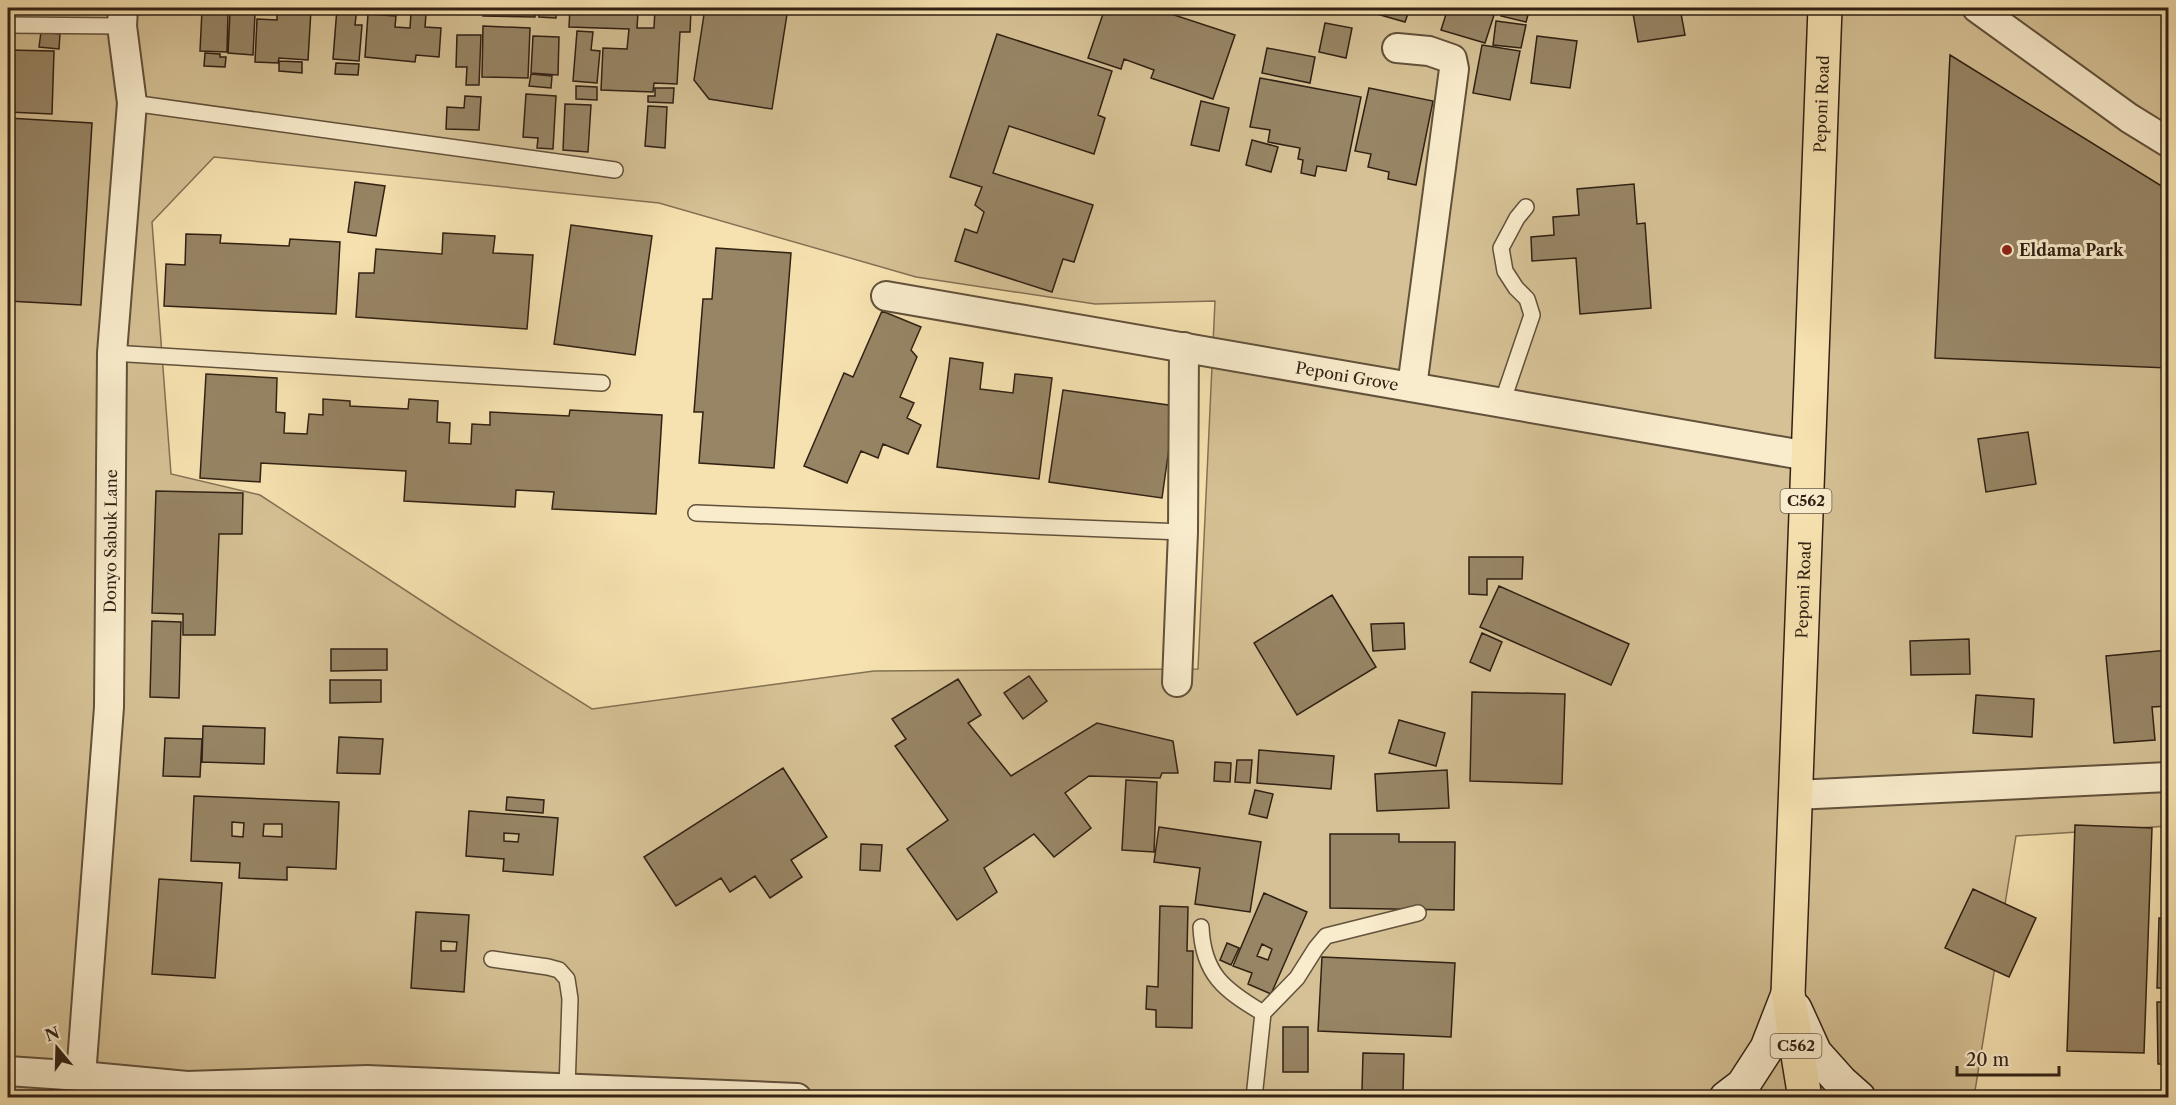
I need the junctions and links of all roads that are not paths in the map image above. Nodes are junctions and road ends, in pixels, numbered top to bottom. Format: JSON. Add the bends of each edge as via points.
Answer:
{"nodes":[{"id":1,"x":1825,"y":8,"type":"edge"},
{"id":2,"x":1977,"y":8,"type":"edge"},
{"id":3,"x":123,"y":17,"type":"edge"},
{"id":4,"x":8,"y":25,"type":"edge"},
{"id":5,"x":1397,"y":48,"type":"dead end"},
{"id":6,"x":132,"y":102,"type":"junction"},
{"id":7,"x":2169,"y":142,"type":"edge"},
{"id":8,"x":615,"y":170,"type":"dead end"},
{"id":9,"x":1526,"y":207,"type":"dead end"},
{"id":10,"x":886,"y":296,"type":"dead end"},
{"id":11,"x":1184,"y":347,"type":"junction"},
{"id":12,"x":112,"y":353,"type":"junction"},
{"id":13,"x":602,"y":384,"type":"dead end"},
{"id":14,"x":1412,"y":387,"type":"junction"},
{"id":15,"x":1502,"y":402,"type":"junction"},
{"id":16,"x":1808,"y":456,"type":"junction"},
{"id":17,"x":696,"y":513,"type":"dead end"},
{"id":18,"x":1183,"y":532,"type":"junction"},
{"id":19,"x":1176,"y":682,"type":"dead end"},
{"id":20,"x":2169,"y":777,"type":"edge"},
{"id":21,"x":1795,"y":795,"type":"junction"},
{"id":22,"x":1418,"y":913,"type":"dead end"},
{"id":23,"x":1201,"y":927,"type":"dead end"},
{"id":24,"x":492,"y":959,"type":"dead end"},
{"id":25,"x":1788,"y":994,"type":"junction"},
{"id":26,"x":1263,"y":1013,"type":"junction"},
{"id":27,"x":8,"y":1071,"type":"edge"},
{"id":28,"x":81,"y":1076,"type":"junction"},
{"id":29,"x":367,"y":1089,"type":"edge"},
{"id":30,"x":560,"y":1091,"type":"edge"},
{"id":31,"x":187,"y":1092,"type":"edge"},
{"id":32,"x":797,"y":1098,"type":"edge"},
{"id":33,"x":1254,"y":1098,"type":"edge"},
{"id":34,"x":1726,"y":1098,"type":"edge"},
{"id":35,"x":1789,"y":1098,"type":"edge"},
{"id":36,"x":1805,"y":1098,"type":"edge"},
{"id":37,"x":1858,"y":1098,"type":"edge"}],
"edges":[{"from":1,"to":16,"type":"main road","name":"Peponi Road","number":"C562"},
{"from":2,"to":7,"type":"street","via":[[2129,118]]},
{"from":3,"to":4,"type":"lane"},
{"from":3,"to":6,"type":"street","name":"Donyo Sabuk Lane"},
{"from":5,"to":14,"type":"street","via":[[1444,54],[1452,59],[1454,69]]},
{"from":6,"to":8,"type":"lane"},
{"from":6,"to":12,"type":"street","name":"Donyo Sabuk Lane"},
{"from":9,"to":15,"type":"lane","via":[[1501,248],[1505,271],[1527,299],[1532,315]]},
{"from":10,"to":11,"type":"street","name":"Peponi Grove"},
{"from":11,"to":14,"type":"street","name":"Peponi Grove"},
{"from":11,"to":18,"type":"street"},
{"from":12,"to":13,"type":"lane"},
{"from":12,"to":28,"type":"street","name":"Donyo Sabuk Lane","via":[[109,707]]},
{"from":14,"to":15,"type":"street","name":"Peponi Grove"},
{"from":15,"to":16,"type":"street","name":"Peponi Grove"},
{"from":16,"to":21,"type":"main road","name":"Peponi Road","number":"C562"},
{"from":17,"to":18,"type":"lane"},
{"from":18,"to":19,"type":"street"},
{"from":20,"to":21,"type":"street"},
{"from":21,"to":25,"type":"main road","name":"Peponi Road","number":"C562"},
{"from":22,"to":26,"type":"lane","via":[[1326,936],[1297,978]]},
{"from":23,"to":26,"type":"lane","via":[[1209,969],[1236,997]]},
{"from":24,"to":30,"type":"lane","via":[[548,967],[559,970],[567,979],[570,999]]},
{"from":25,"to":34,"type":"street","via":[[1767,1048],[1743,1085]]},
{"from":25,"to":35,"type":"main road","number":"C562"},
{"from":25,"to":36,"type":"main road","name":"Peponi Road","number":"C562"},
{"from":25,"to":37,"type":"street","via":[[1815,1053]]},
{"from":26,"to":33,"type":"lane"},
{"from":27,"to":28,"type":"street"},
{"from":28,"to":31,"type":"street"},
{"from":29,"to":30,"type":"street"},
{"from":29,"to":31,"type":"street"},
{"from":30,"to":32,"type":"street"}]}
